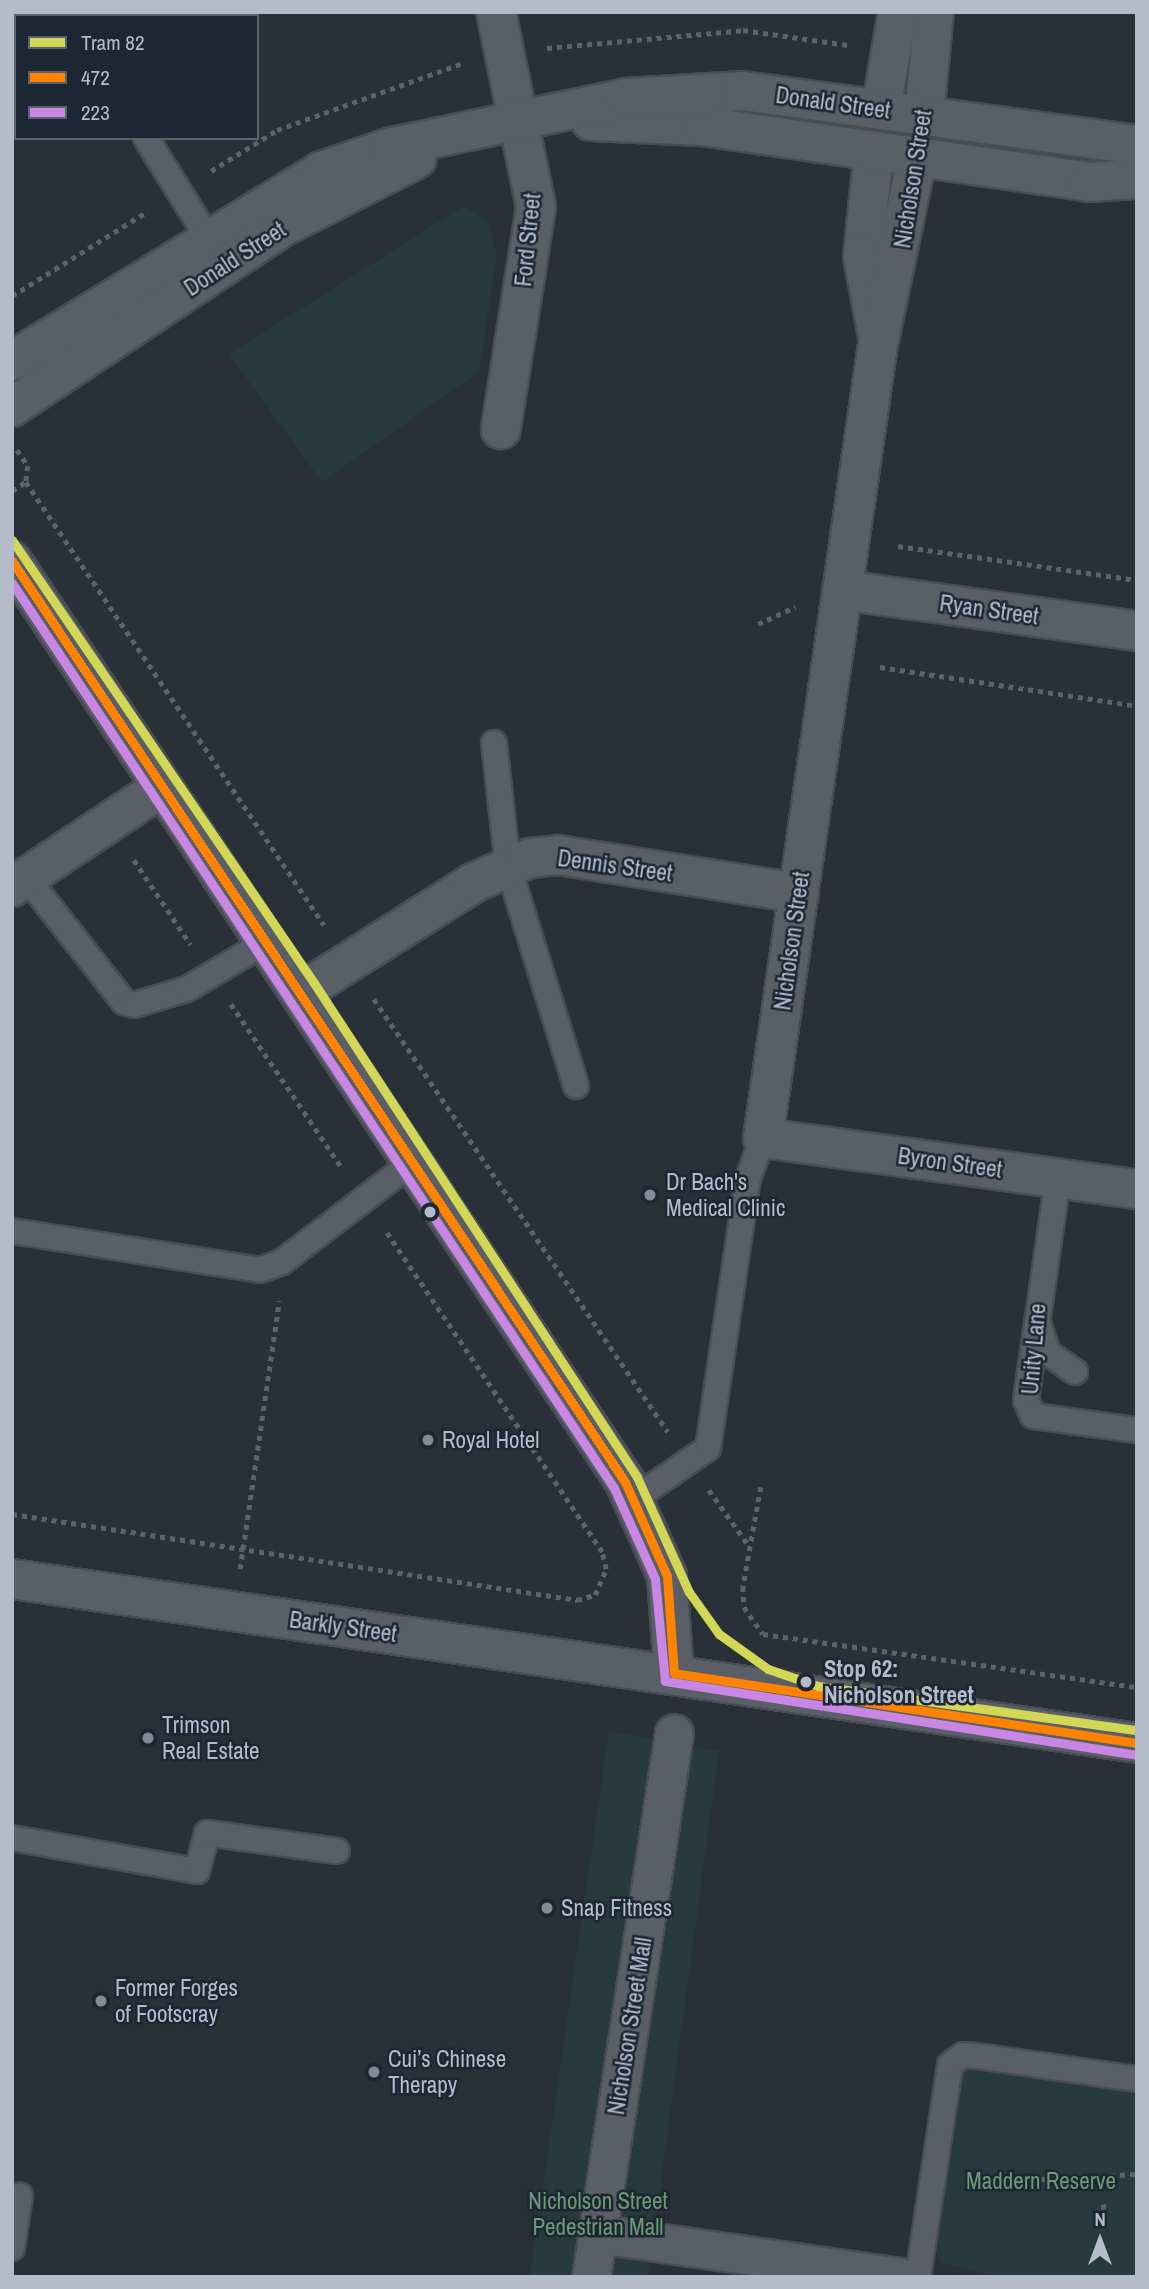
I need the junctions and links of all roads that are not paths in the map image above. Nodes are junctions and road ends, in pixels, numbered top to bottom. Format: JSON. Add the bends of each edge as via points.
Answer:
{"nodes":[{"id":1,"x":496,"y":12,"type":"edge"},
{"id":2,"x":898,"y":12,"type":"edge"},
{"id":3,"x":933,"y":12,"type":"edge"},
{"id":4,"x":881,"y":110,"type":"junction"},
{"id":5,"x":924,"y":114,"type":"junction"},
{"id":6,"x":524,"y":119,"type":"junction"},
{"id":7,"x":471,"y":131,"type":"junction"},
{"id":8,"x":147,"y":140,"type":"edge"},
{"id":9,"x":1137,"y":145,"type":"edge"},
{"id":10,"x":874,"y":150,"type":"junction"},
{"id":11,"x":917,"y":158,"type":"junction"},
{"id":12,"x":1137,"y":179,"type":"edge"},
{"id":13,"x":208,"y":238,"type":"junction"},
{"id":14,"x":878,"y":344,"type":"junction"},
{"id":15,"x":12,"y":362,"type":"edge"},
{"id":16,"x":12,"y":407,"type":"edge"},
{"id":17,"x":501,"y":429,"type":"dead end"},
{"id":18,"x":12,"y":561,"type":"edge"},
{"id":19,"x":842,"y":590,"type":"junction"},
{"id":20,"x":1137,"y":631,"type":"edge"},
{"id":21,"x":494,"y":743,"type":"dead end"},
{"id":22,"x":162,"y":787,"type":"junction"},
{"id":23,"x":508,"y":866,"type":"junction"},
{"id":24,"x":19,"y":882,"type":"edge"},
{"id":25,"x":799,"y":893,"type":"junction"},
{"id":26,"x":266,"y":942,"type":"junction"},
{"id":27,"x":300,"y":993,"type":"junction"},
{"id":28,"x":576,"y":1086,"type":"dead end"},
{"id":29,"x":763,"y":1138,"type":"junction"},
{"id":30,"x":413,"y":1163,"type":"junction"},
{"id":31,"x":1058,"y":1178,"type":"junction"},
{"id":32,"x":1137,"y":1189,"type":"edge"},
{"id":33,"x":12,"y":1231,"type":"edge"},
{"id":34,"x":1036,"y":1312,"type":"junction"},
{"id":35,"x":1075,"y":1372,"type":"dead end"},
{"id":36,"x":1137,"y":1430,"type":"edge"},
{"id":37,"x":634,"y":1499,"type":"junction"},
{"id":38,"x":12,"y":1580,"type":"edge"},
{"id":39,"x":674,"y":1673,"type":"junction"},
{"id":40,"x":674,"y":1733,"type":"dead end"},
{"id":41,"x":1137,"y":1743,"type":"edge"},
{"id":42,"x":12,"y":1838,"type":"edge"},
{"id":43,"x":337,"y":1852,"type":"dead end"},
{"id":44,"x":1137,"y":2079,"type":"edge"},
{"id":45,"x":20,"y":2196,"type":"dead end"},
{"id":46,"x":598,"y":2234,"type":"junction"},
{"id":47,"x":12,"y":2248,"type":"edge"},
{"id":48,"x":591,"y":2277,"type":"edge"},
{"id":49,"x":900,"y":2277,"type":"edge"},
{"id":50,"x":918,"y":2277,"type":"edge"}],
"edges":[{"from":1,"to":6,"type":"street","name":"Ford Street"},
{"from":2,"to":4,"type":"street","name":"Nicholson Street"},
{"from":3,"to":5,"type":"street","name":"Nicholson Street"},
{"from":4,"to":5,"type":"street","name":"Donald Street"},
{"from":4,"to":6,"type":"street","name":"Donald Street","via":[[700,90]]},
{"from":4,"to":10,"type":"street","name":"Nicholson Street"},
{"from":5,"to":9,"type":"street","name":"Donald Street"},
{"from":5,"to":11,"type":"street","name":"Nicholson Street"},
{"from":6,"to":7,"type":"street","name":"Donald Street"},
{"from":6,"to":10,"type":"street","name":"Donald Street","via":[[702,126]]},
{"from":6,"to":17,"type":"street","name":"Ford Street","via":[[536,207]]},
{"from":7,"to":13,"type":"street","name":"Donald Street","via":[[349,160]]},
{"from":7,"to":16,"type":"street","name":"Donald Street","via":[[280,228]]},
{"from":8,"to":13,"type":"lane"},
{"from":10,"to":11,"type":"street","name":"Donald Street"},
{"from":10,"to":14,"type":"street","name":"Nicholson Street","via":[[863,256]]},
{"from":11,"to":12,"type":"street","name":"Donald Street","via":[[1089,182]]},
{"from":11,"to":14,"type":"street","name":"Nicholson Street"},
{"from":13,"to":15,"type":"street","name":"Donald Street"},
{"from":14,"to":19,"type":"street","name":"Nicholson Street"},
{"from":18,"to":22,"type":"street"},
{"from":19,"to":20,"type":"street","name":"Ryan Street"},
{"from":19,"to":25,"type":"street","name":"Nicholson Street"},
{"from":21,"to":23,"type":"lane"},
{"from":22,"to":24,"type":"street"},
{"from":22,"to":26,"type":"street"},
{"from":23,"to":25,"type":"street","name":"Dennis Street","via":[[558,855]]},
{"from":23,"to":27,"type":"street","name":"Dennis Street"},
{"from":23,"to":28,"type":"lane"},
{"from":24,"to":26,"type":"lane","via":[[124,1002],[153,1002]]},
{"from":25,"to":29,"type":"street","name":"Nicholson Street"},
{"from":26,"to":27,"type":"street"},
{"from":27,"to":30,"type":"street"},
{"from":29,"to":31,"type":"street","name":"Byron Street"},
{"from":29,"to":37,"type":"lane","name":"Nicholson Street","via":[[748,1178],[708,1448]]},
{"from":30,"to":33,"type":"lane","via":[[282,1262],[260,1270]]},
{"from":30,"to":37,"type":"street"},
{"from":31,"to":32,"type":"street","name":"Byron Street"},
{"from":31,"to":34,"type":"lane","name":"Unity Lane"},
{"from":34,"to":35,"type":"lane","via":[[1048,1353]]},
{"from":34,"to":36,"type":"lane","name":"Unity Lane","via":[[1026,1400],[1033,1416]]},
{"from":37,"to":39,"type":"street","via":[[670,1591]]},
{"from":38,"to":39,"type":"street","name":"Barkly Street"},
{"from":39,"to":41,"type":"street","name":"Barkly Street"},
{"from":40,"to":46,"type":"street","name":"Nicholson Street Mall"},
{"from":42,"to":43,"type":"lane","via":[[197,1871],[207,1833]]},
{"from":44,"to":50,"type":"lane","via":[[963,2055],[950,2065]]},
{"from":45,"to":47,"type":"lane"},
{"from":46,"to":48,"type":"street","name":"Nicholson Street Mall"},
{"from":46,"to":49,"type":"street"}]}
